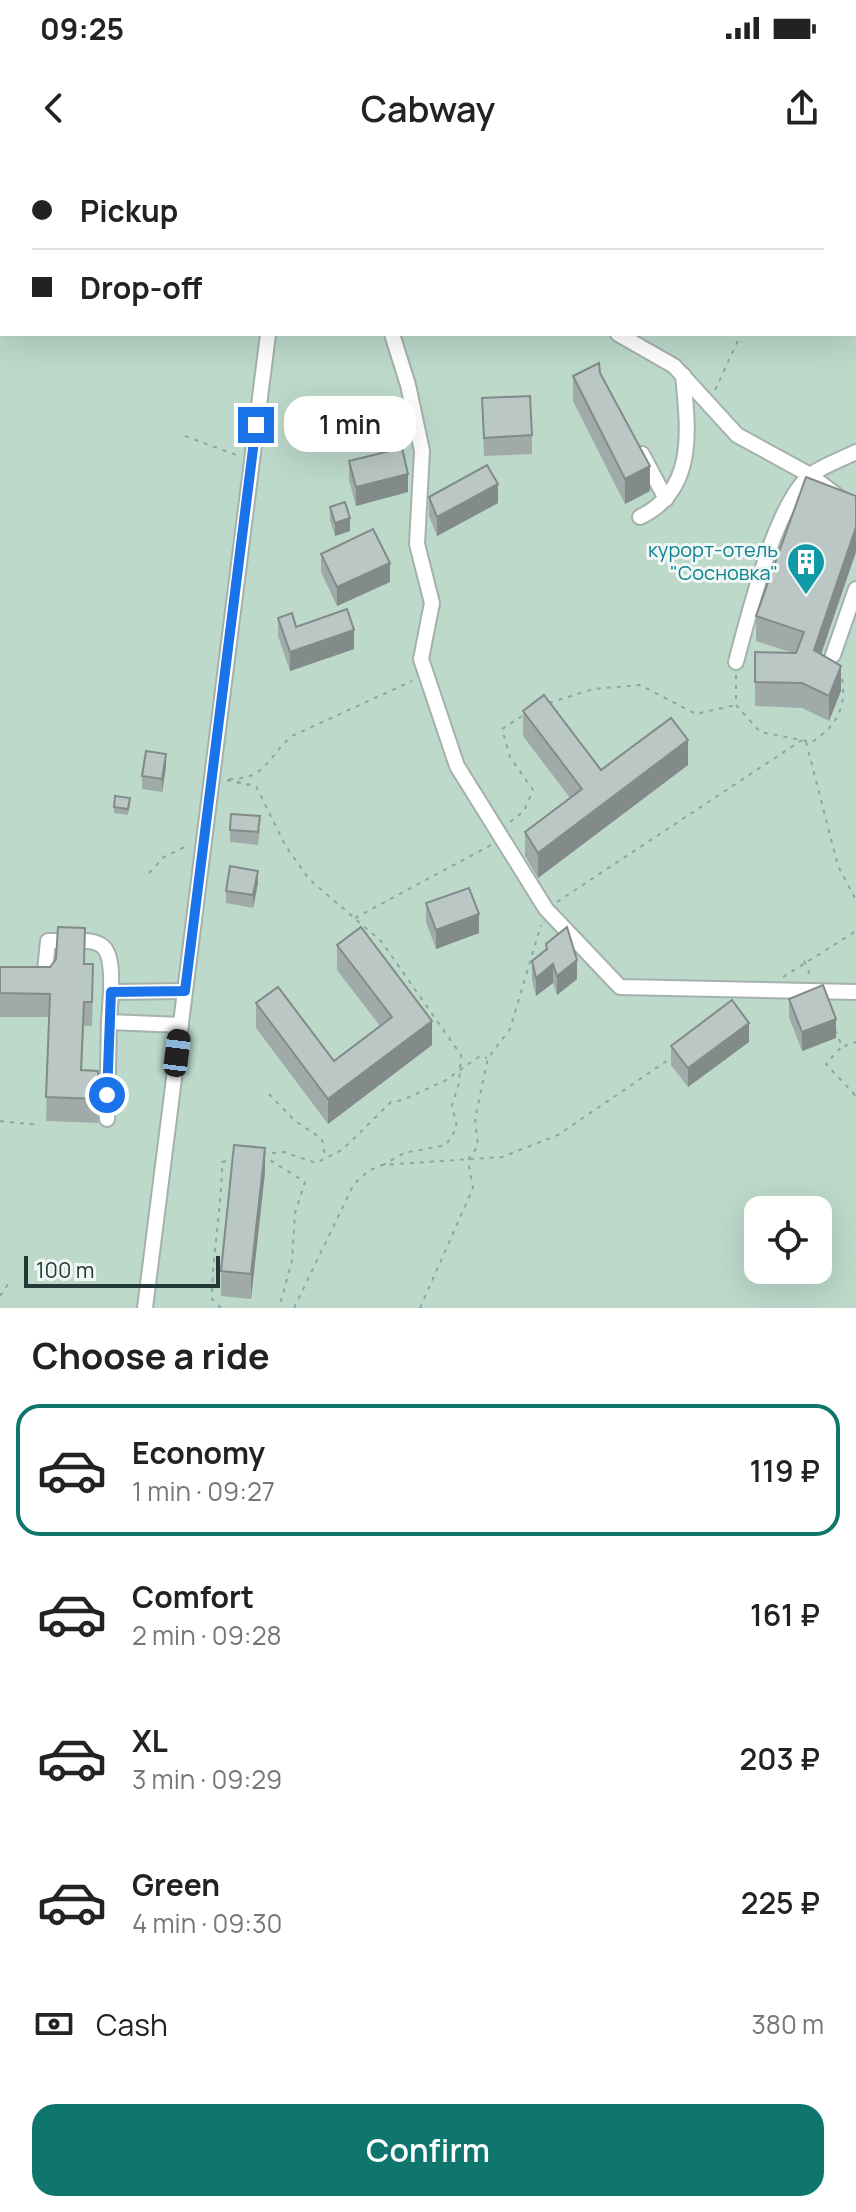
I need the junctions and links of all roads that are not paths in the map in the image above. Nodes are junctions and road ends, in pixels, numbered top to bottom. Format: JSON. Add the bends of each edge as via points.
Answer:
{"nodes":[{"id":1,"x":268,"y":336,"type":"edge"},
{"id":2,"x":393,"y":336,"type":"edge"},
{"id":3,"x":622,"y":336,"type":"edge"},
{"id":4,"x":683,"y":375,"type":"junction"},
{"id":5,"x":638,"y":446,"type":"edge"},
{"id":6,"x":856,"y":452,"type":"edge"},
{"id":7,"x":810,"y":475,"type":"junction"},
{"id":8,"x":666,"y":499,"type":"junction"},
{"id":9,"x":856,"y":510,"type":"edge"},
{"id":10,"x":640,"y":517,"type":"dead end"},
{"id":11,"x":856,"y":589,"type":"edge"},
{"id":12,"x":833,"y":655,"type":"road end"},
{"id":13,"x":736,"y":662,"type":"road end"},
{"id":14,"x":31,"y":981,"type":"edge"},
{"id":15,"x":185,"y":991,"type":"junction"},
{"id":16,"x":111,"y":992,"type":"junction"},
{"id":17,"x":856,"y":992,"type":"edge"},
{"id":18,"x":109,"y":1022,"type":"junction"},
{"id":19,"x":181,"y":1025,"type":"junction"},
{"id":20,"x":107,"y":1119,"type":"dead end"},
{"id":21,"x":145,"y":1308,"type":"edge"}],
"edges":[{"from":1,"to":15,"type":"street","via":[[217,778]]},
{"from":2,"to":17,"type":"street","via":[[422,451],[416,526],[432,603],[421,659],[457,766],[546,909],[620,987]]},
{"from":3,"to":4,"type":"street"},
{"from":4,"to":7,"type":"street","via":[[737,435]]},
{"from":4,"to":8,"type":"street","via":[[690,443],[674,492]]},
{"from":5,"to":8,"type":"street"},
{"from":6,"to":7,"type":"street"},
{"from":7,"to":9,"type":"street"},
{"from":7,"to":13,"type":"street","via":[[792,499],[756,587]]},
{"from":8,"to":10,"type":"street"},
{"from":11,"to":12,"type":"street"},
{"from":14,"to":16,"type":"street","via":[[46,981],[48,941],[89,941],[112,958]]},
{"from":15,"to":16,"type":"street"},
{"from":15,"to":19,"type":"street"},
{"from":16,"to":18,"type":"street"},
{"from":18,"to":19,"type":"street"},
{"from":18,"to":20,"type":"street"},
{"from":19,"to":21,"type":"street"}]}
